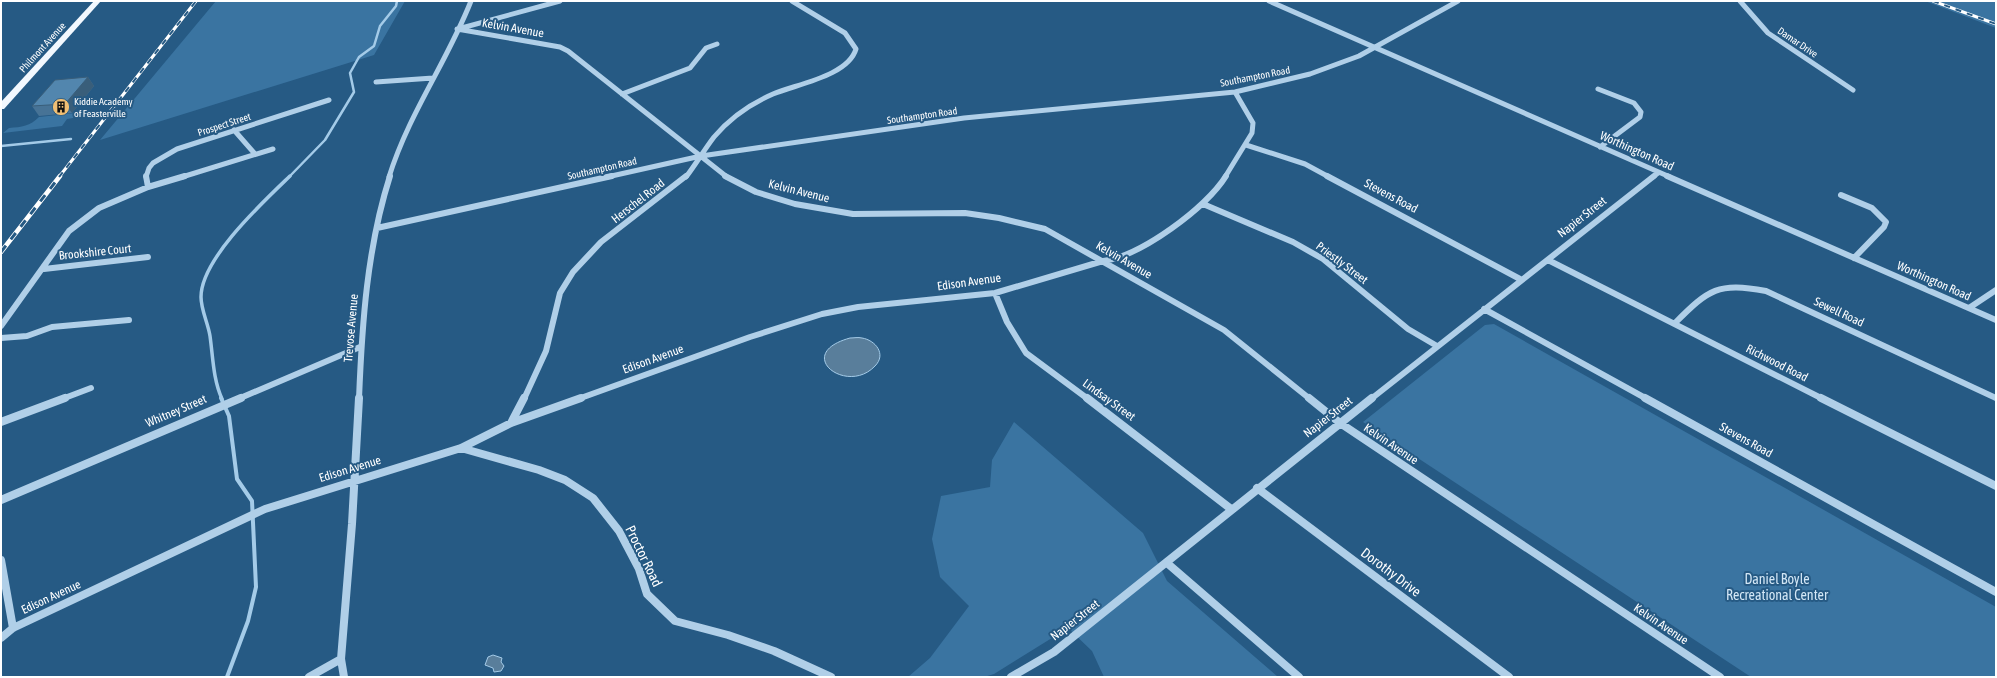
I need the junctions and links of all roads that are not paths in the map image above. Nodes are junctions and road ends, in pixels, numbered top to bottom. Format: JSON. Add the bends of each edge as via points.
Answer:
{"nodes":[{"id":1,"x":98,"y":1,"type":"edge"},
{"id":2,"x":471,"y":1,"type":"edge"},
{"id":3,"x":560,"y":1,"type":"edge"},
{"id":4,"x":792,"y":1,"type":"edge"},
{"id":5,"x":1269,"y":1,"type":"edge"},
{"id":6,"x":1458,"y":1,"type":"edge"},
{"id":7,"x":1740,"y":1,"type":"edge"},
{"id":8,"x":457,"y":29,"type":"junction"},
{"id":9,"x":717,"y":44,"type":"dead end"},
{"id":10,"x":1374,"y":48,"type":"junction"},
{"id":11,"x":433,"y":78,"type":"junction"},
{"id":12,"x":376,"y":82,"type":"dead end"},
{"id":13,"x":1598,"y":89,"type":"dead end"},
{"id":14,"x":1854,"y":90,"type":"dead end"},
{"id":15,"x":1235,"y":92,"type":"junction"},
{"id":16,"x":622,"y":94,"type":"junction"},
{"id":17,"x":329,"y":100,"type":"dead end"},
{"id":18,"x":1,"y":107,"type":"edge"},
{"id":19,"x":234,"y":130,"type":"junction"},
{"id":20,"x":1246,"y":145,"type":"junction"},
{"id":21,"x":1600,"y":147,"type":"junction"},
{"id":22,"x":273,"y":149,"type":"dead end"},
{"id":23,"x":255,"y":154,"type":"junction"},
{"id":24,"x":701,"y":156,"type":"junction"},
{"id":25,"x":1658,"y":173,"type":"junction"},
{"id":26,"x":148,"y":187,"type":"junction"},
{"id":27,"x":1840,"y":195,"type":"dead end"},
{"id":28,"x":1203,"y":204,"type":"junction"},
{"id":29,"x":377,"y":228,"type":"junction"},
{"id":30,"x":148,"y":258,"type":"dead end"},
{"id":31,"x":1854,"y":258,"type":"junction"},
{"id":32,"x":1548,"y":260,"type":"junction"},
{"id":33,"x":1103,"y":261,"type":"junction"},
{"id":34,"x":44,"y":268,"type":"junction"},
{"id":35,"x":1520,"y":279,"type":"junction"},
{"id":36,"x":1996,"y":290,"type":"edge"},
{"id":37,"x":995,"y":292,"type":"junction"},
{"id":38,"x":1969,"y":308,"type":"junction"},
{"id":39,"x":1484,"y":309,"type":"junction"},
{"id":40,"x":129,"y":320,"type":"dead end"},
{"id":41,"x":1996,"y":320,"type":"edge"},
{"id":42,"x":1675,"y":323,"type":"junction"},
{"id":43,"x":1,"y":326,"type":"edge"},
{"id":44,"x":1,"y":338,"type":"edge"},
{"id":45,"x":1437,"y":346,"type":"junction"},
{"id":46,"x":360,"y":347,"type":"junction"},
{"id":47,"x":91,"y":388,"type":"dead end"},
{"id":48,"x":1996,"y":398,"type":"edge"},
{"id":49,"x":1,"y":422,"type":"edge"},
{"id":50,"x":511,"y":423,"type":"junction"},
{"id":51,"x":1340,"y":423,"type":"junction"},
{"id":52,"x":461,"y":448,"type":"junction"},
{"id":53,"x":355,"y":480,"type":"junction"},
{"id":54,"x":1996,"y":486,"type":"edge"},
{"id":55,"x":1257,"y":488,"type":"junction"},
{"id":56,"x":1,"y":500,"type":"edge"},
{"id":57,"x":1230,"y":509,"type":"junction"},
{"id":58,"x":1,"y":560,"type":"edge"},
{"id":59,"x":1167,"y":563,"type":"junction"},
{"id":60,"x":1996,"y":592,"type":"edge"},
{"id":61,"x":13,"y":628,"type":"junction"},
{"id":62,"x":1,"y":638,"type":"edge"},
{"id":63,"x":341,"y":659,"type":"junction"},
{"id":64,"x":309,"y":677,"type":"edge"},
{"id":65,"x":344,"y":677,"type":"edge"},
{"id":66,"x":831,"y":677,"type":"edge"},
{"id":67,"x":1011,"y":677,"type":"edge"},
{"id":68,"x":1299,"y":677,"type":"edge"},
{"id":69,"x":1509,"y":677,"type":"edge"},
{"id":70,"x":1720,"y":677,"type":"edge"}],
"edges":[{"from":1,"to":18,"type":"main road","name":"Philmont Avenue"},
{"from":2,"to":8,"type":"street","name":"Trevose Avenue"},
{"from":3,"to":8,"type":"street"},
{"from":4,"to":24,"type":"street","name":"Herschel Road","via":[[845,32],[856,49],[855,54],[849,62],[833,73],[780,90],[751,105],[725,125]]},
{"from":5,"to":10,"type":"street","name":"Worthington Road"},
{"from":6,"to":10,"type":"street","name":"Southampton Road"},
{"from":7,"to":14,"type":"street","name":"Damar Drive","via":[[1768,33]]},
{"from":8,"to":11,"type":"street","name":"Trevose Avenue"},
{"from":8,"to":16,"type":"street","name":"Kelvin Avenue","via":[[560,47]]},
{"from":9,"to":16,"type":"street","via":[[706,48],[690,68]]},
{"from":10,"to":15,"type":"street","name":"Southampton Road","via":[[1310,74]]},
{"from":10,"to":21,"type":"street","name":"Worthington Road"},
{"from":11,"to":12,"type":"street"},
{"from":11,"to":29,"type":"street","name":"Trevose Avenue","via":[[397,154]]},
{"from":13,"to":21,"type":"street","via":[[1634,103],[1641,112],[1640,117]]},
{"from":15,"to":20,"type":"street","name":"Edison Avenue","via":[[1253,123],[1252,133]]},
{"from":15,"to":24,"type":"street","name":"Southampton Road","via":[[964,118]]},
{"from":16,"to":24,"type":"street","name":"Kelvin Avenue"},
{"from":17,"to":19,"type":"street","name":"Prospect Street"},
{"from":19,"to":23,"type":"street"},
{"from":19,"to":26,"type":"street","name":"Prospect Street","via":[[177,148],[161,156],[147,172]]},
{"from":20,"to":28,"type":"street","name":"Edison Avenue","via":[[1218,189]]},
{"from":20,"to":35,"type":"street","name":"Stevens Road","via":[[1305,164]]},
{"from":21,"to":25,"type":"street","name":"Worthington Road"},
{"from":22,"to":23,"type":"street"},
{"from":23,"to":26,"type":"street"},
{"from":24,"to":29,"type":"street","name":"Southampton Road"},
{"from":24,"to":33,"type":"street","name":"Kelvin Avenue","via":[[724,175],[756,192],[795,204],[853,214],[965,213],[999,218],[1045,229]]},
{"from":24,"to":50,"type":"street","name":"Herschel Road","via":[[683,180],[600,244],[574,270],[563,287],[556,306],[544,358]]},
{"from":25,"to":31,"type":"street","name":"Worthington Road"},
{"from":25,"to":32,"type":"street","name":"Napier Street"},
{"from":26,"to":34,"type":"street","via":[[122,196],[88,215],[69,231]]},
{"from":27,"to":31,"type":"street","via":[[1874,209],[1886,222]]},
{"from":28,"to":33,"type":"street","name":"Edison Avenue","via":[[1131,253]]},
{"from":28,"to":45,"type":"street","name":"Priestly Street","via":[[1293,242],[1323,259],[1408,329]]},
{"from":29,"to":46,"type":"street","name":"Trevose Avenue"},
{"from":30,"to":34,"type":"street","name":"Brookshire Court"},
{"from":31,"to":38,"type":"street","name":"Worthington Road"},
{"from":32,"to":35,"type":"street","name":"Napier Street"},
{"from":32,"to":42,"type":"street","name":"Richwood Road"},
{"from":33,"to":37,"type":"street","name":"Edison Avenue"},
{"from":33,"to":51,"type":"street","name":"Kelvin Avenue","via":[[1224,330]]},
{"from":34,"to":43,"type":"street"},
{"from":35,"to":39,"type":"street","name":"Napier Street"},
{"from":36,"to":38,"type":"street"},
{"from":37,"to":50,"type":"street","name":"Edison Avenue","via":[[822,314],[750,337]]},
{"from":37,"to":57,"type":"street","name":"Lindsay Street","via":[[1007,322],[1026,353]]},
{"from":38,"to":41,"type":"street","name":"Worthington Road"},
{"from":39,"to":45,"type":"street","name":"Napier Street"},
{"from":39,"to":60,"type":"street","name":"Stevens Road"},
{"from":40,"to":44,"type":"street","via":[[52,327],[27,336]]},
{"from":42,"to":48,"type":"street","name":"Sewell Road","via":[[1701,296],[1716,289],[1739,287],[1766,291]]},
{"from":42,"to":54,"type":"street","name":"Richwood Road"},
{"from":45,"to":51,"type":"street","name":"Napier Street"},
{"from":46,"to":53,"type":"street","name":"Trevose Avenue"},
{"from":46,"to":56,"type":"street","name":"Whitney Street"},
{"from":47,"to":49,"type":"street"},
{"from":50,"to":52,"type":"street","name":"Edison Avenue"},
{"from":51,"to":55,"type":"street","name":"Napier Street"},
{"from":51,"to":70,"type":"street","name":"Kelvin Avenue"},
{"from":52,"to":53,"type":"street","name":"Edison Avenue"},
{"from":52,"to":66,"type":"street","name":"Proctor Road","via":[[539,470],[565,480],[593,498],[619,531],[639,569],[647,594],[675,621],[728,634],[774,651]]},
{"from":53,"to":61,"type":"street","name":"Edison Avenue","via":[[246,517]]},
{"from":53,"to":63,"type":"street","name":"Trevose Avenue"},
{"from":55,"to":57,"type":"street","name":"Napier Street"},
{"from":55,"to":69,"type":"street","name":"Dorothy Drive"},
{"from":57,"to":59,"type":"street","name":"Napier Street"},
{"from":58,"to":61,"type":"street"},
{"from":59,"to":67,"type":"street","name":"Napier Street","via":[[1054,652]]},
{"from":59,"to":68,"type":"street"},
{"from":61,"to":62,"type":"street","name":"Edison Avenue"},
{"from":63,"to":64,"type":"street"},
{"from":63,"to":65,"type":"street","name":"Trevose Avenue"}]}
